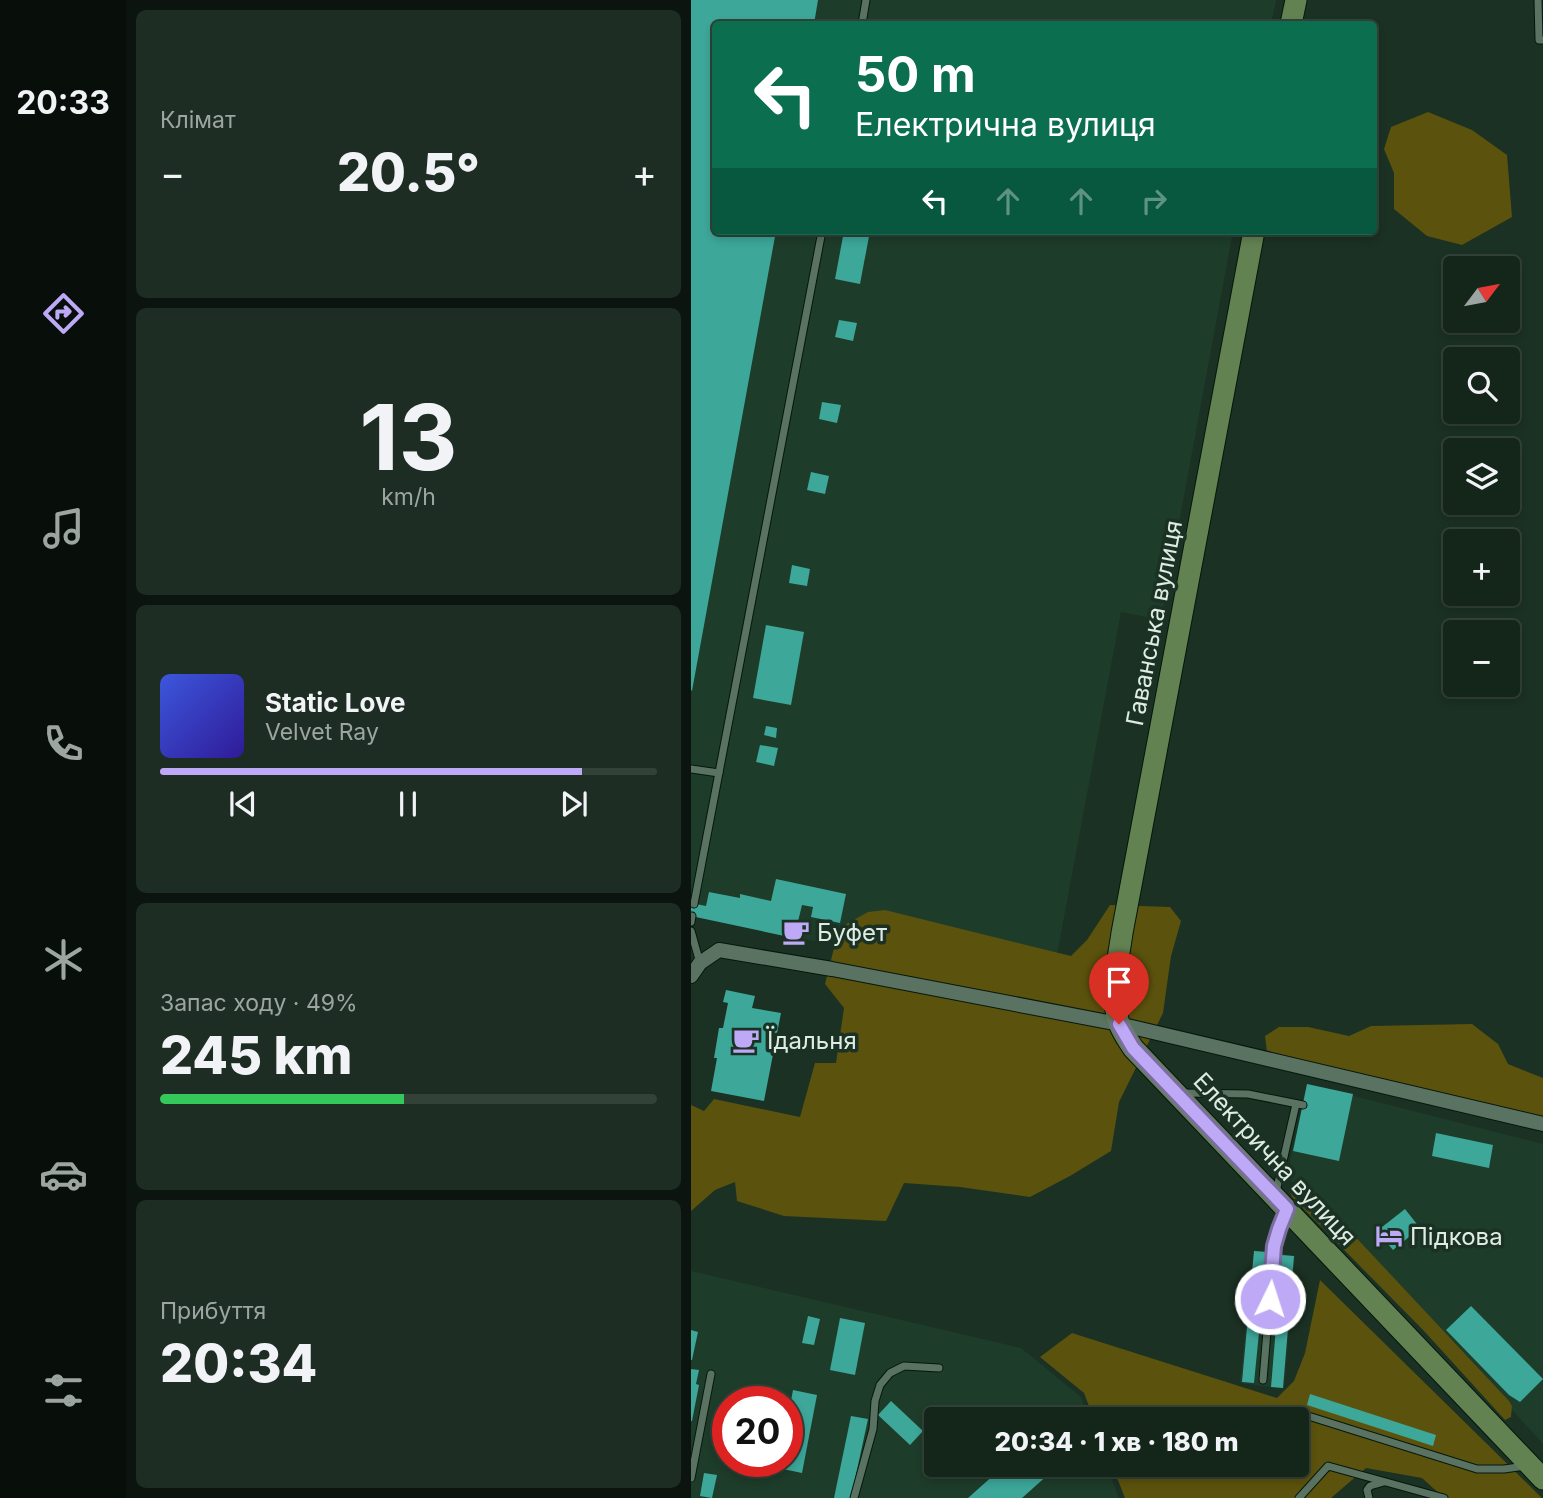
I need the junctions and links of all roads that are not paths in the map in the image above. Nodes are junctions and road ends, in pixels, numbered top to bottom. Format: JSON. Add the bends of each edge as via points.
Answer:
{"nodes":[{"id":1,"x":866,"y":0,"type":"edge"},
{"id":2,"x":1296,"y":0,"type":"edge"},
{"id":3,"x":1538,"y":0,"type":"edge"},
{"id":4,"x":862,"y":21,"type":"edge"},
{"id":5,"x":1292,"y":21,"type":"edge"},
{"id":6,"x":1541,"y":40,"type":"edge"},
{"id":7,"x":821,"y":235,"type":"edge"},
{"id":8,"x":1253,"y":235,"type":"edge"},
{"id":9,"x":691,"y":769,"type":"edge"},
{"id":10,"x":719,"y":773,"type":"junction"},
{"id":11,"x":695,"y":904,"type":"dead end"},
{"id":12,"x":691,"y":931,"type":"edge"},
{"id":13,"x":696,"y":959,"type":"edge"},
{"id":14,"x":691,"y":976,"type":"edge"},
{"id":15,"x":1119,"y":1024,"type":"junction"},
{"id":16,"x":1176,"y":1093,"type":"junction"},
{"id":17,"x":1543,"y":1124,"type":"edge"},
{"id":18,"x":1281,"y":1203,"type":"junction"},
{"id":19,"x":939,"y":1368,"type":"dead end"},
{"id":20,"x":711,"y":1374,"type":"dead end"},
{"id":21,"x":1263,"y":1380,"type":"dead end"},
{"id":22,"x":1309,"y":1416,"type":"edge"},
{"id":23,"x":1536,"y":1472,"type":"edge"},
{"id":24,"x":691,"y":1478,"type":"edge"},
{"id":25,"x":1385,"y":1482,"type":"junction"},
{"id":26,"x":854,"y":1498,"type":"edge"},
{"id":27,"x":1299,"y":1498,"type":"edge"},
{"id":28,"x":1369,"y":1498,"type":"edge"},
{"id":29,"x":1444,"y":1498,"type":"edge"}],
"edges":[{"from":1,"to":4,"type":"lane"},
{"from":2,"to":5,"type":"street"},
{"from":3,"to":6,"type":"lane"},
{"from":7,"to":10,"type":"lane"},
{"from":8,"to":15,"type":"street","name":"Гаванська вулиця","via":[[1122,933],[1114,987]]},
{"from":9,"to":10,"type":"lane"},
{"from":10,"to":11,"type":"lane"},
{"from":12,"to":13,"type":"lane"},
{"from":13,"to":14,"type":"street"},
{"from":13,"to":15,"type":"street","via":[[719,950]]},
{"from":15,"to":16,"type":"street","name":"Електрична вулиця","via":[[1133,1048]]},
{"from":15,"to":17,"type":"street"},
{"from":16,"to":18,"type":"street","name":"Електрична вулиця"},
{"from":16,"to":18,"type":"lane","via":[[1248,1094],[1299,1104]]},
{"from":18,"to":21,"type":"lane"},
{"from":18,"to":23,"type":"street","name":"Електрична вулиця"},
{"from":19,"to":26,"type":"lane","via":[[903,1366],[880,1385]]},
{"from":20,"to":24,"type":"lane"},
{"from":22,"to":23,"type":"lane","via":[[1477,1469]]},
{"from":25,"to":27,"type":"lane","via":[[1328,1466]]},
{"from":25,"to":28,"type":"lane","via":[[1370,1486]]},
{"from":25,"to":29,"type":"lane"}]}
